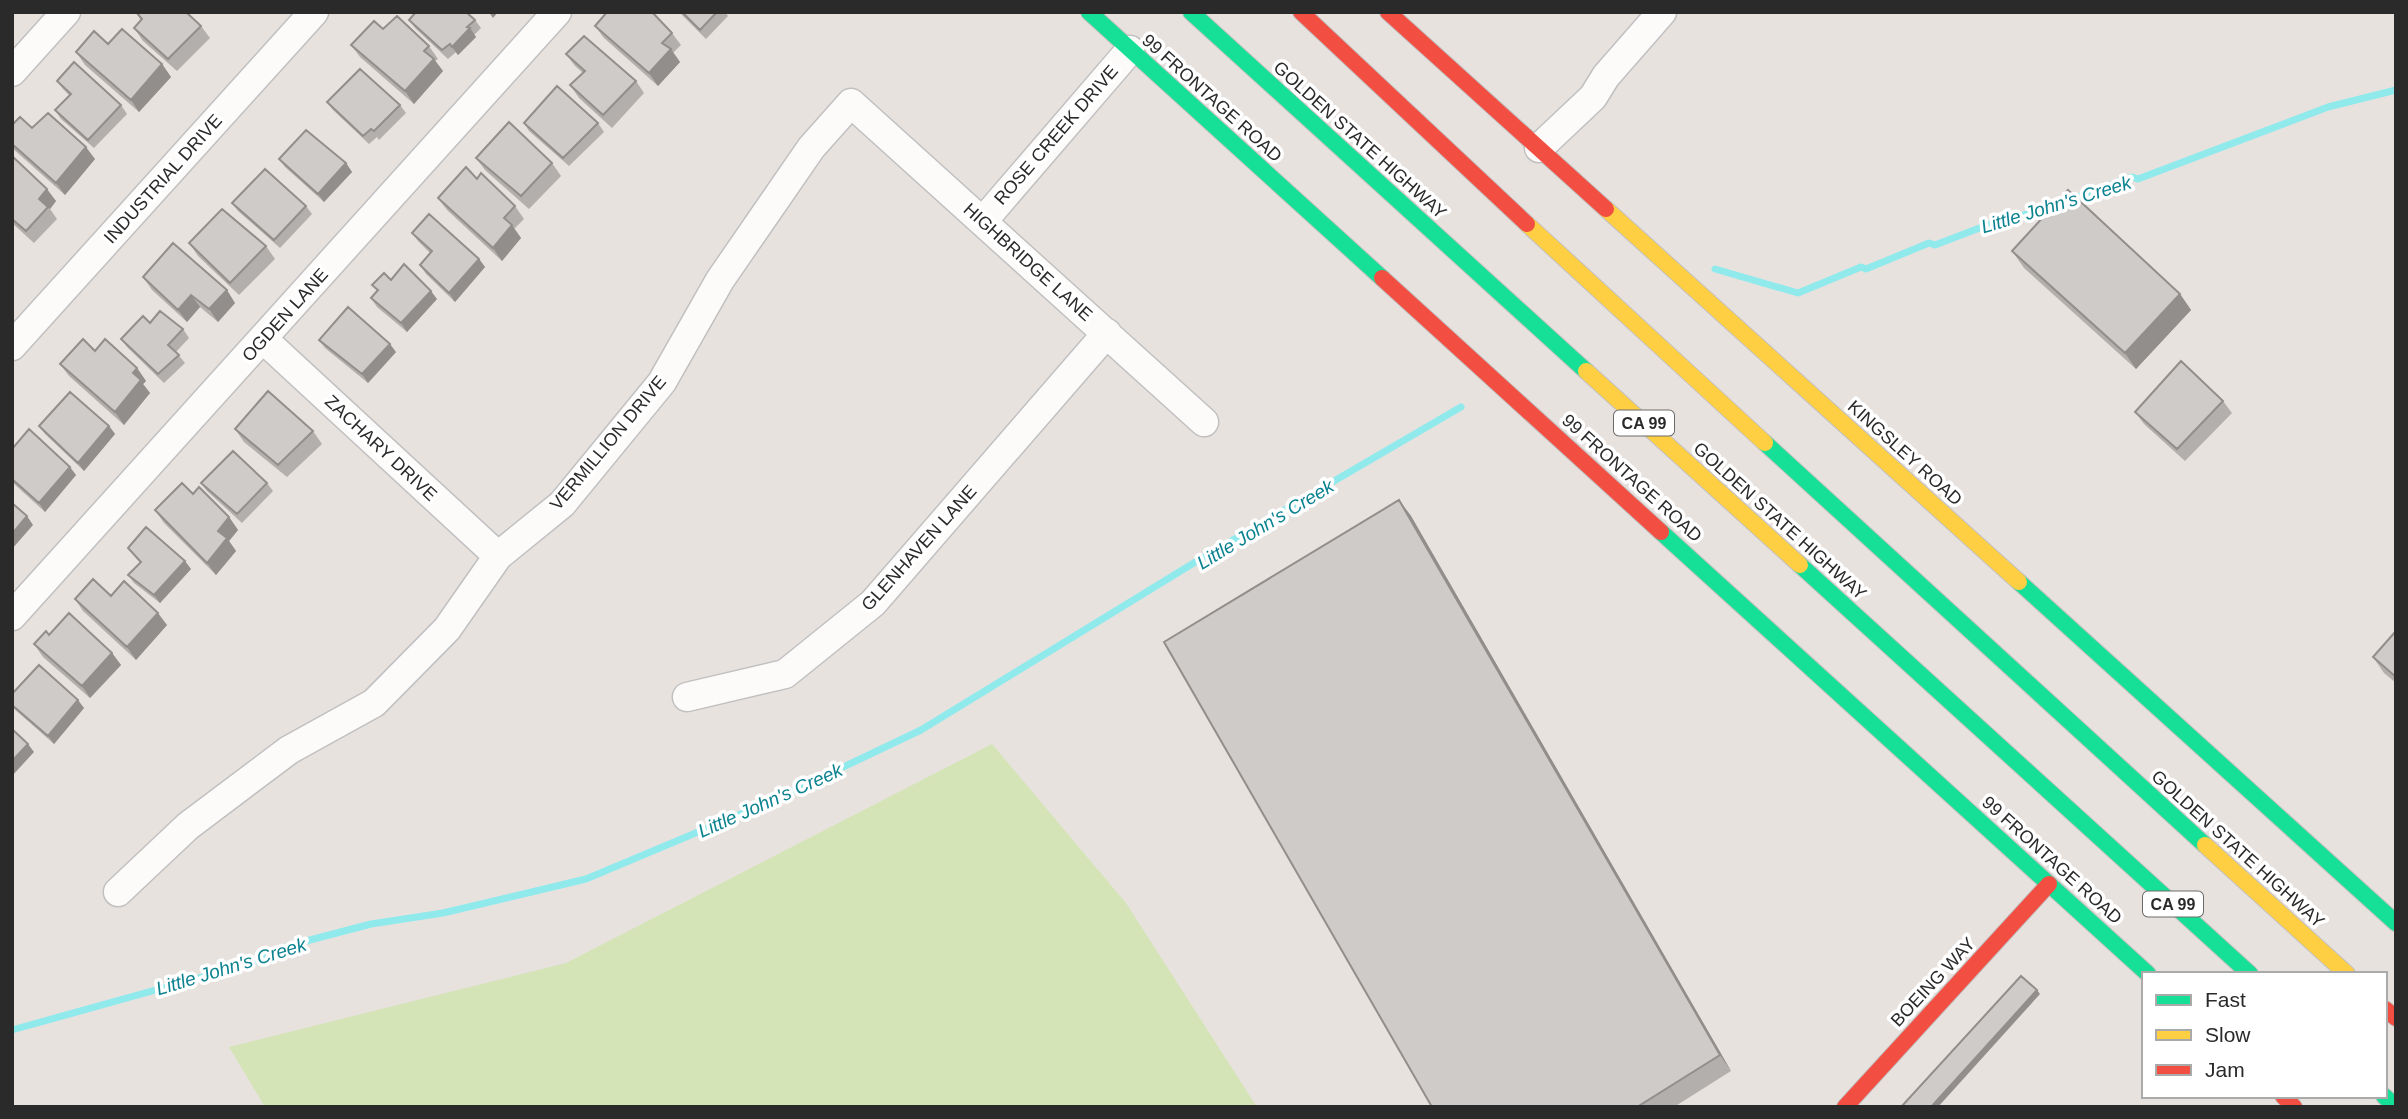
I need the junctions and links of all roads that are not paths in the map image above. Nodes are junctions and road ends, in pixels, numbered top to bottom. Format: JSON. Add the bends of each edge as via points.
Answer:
{"nodes":[{"id":1,"x":66,"y":12,"type":"edge"},
{"id":2,"x":314,"y":12,"type":"edge"},
{"id":3,"x":557,"y":12,"type":"edge"},
{"id":4,"x":1089,"y":12,"type":"edge"},
{"id":5,"x":1191,"y":12,"type":"edge"},
{"id":6,"x":1301,"y":12,"type":"edge"},
{"id":7,"x":1388,"y":12,"type":"edge"},
{"id":8,"x":1662,"y":12,"type":"edge"},
{"id":9,"x":1130,"y":50,"type":"junction"},
{"id":10,"x":14,"y":67,"type":"edge"},
{"id":11,"x":851,"y":103,"type":"joint"},
{"id":12,"x":1539,"y":148,"type":"junction"},
{"id":13,"x":983,"y":221,"type":"junction"},
{"id":14,"x":1107,"y":333,"type":"junction"},
{"id":15,"x":263,"y":340,"type":"junction"},
{"id":16,"x":12,"y":346,"type":"edge"},
{"id":17,"x":1204,"y":422,"type":"dead end"},
{"id":18,"x":498,"y":556,"type":"junction"},
{"id":19,"x":12,"y":616,"type":"edge"},
{"id":20,"x":687,"y":697,"type":"dead end"},
{"id":21,"x":2049,"y":884,"type":"junction"},
{"id":22,"x":118,"y":892,"type":"dead end"},
{"id":23,"x":2396,"y":923,"type":"edge"},
{"id":24,"x":2146,"y":972,"type":"edge"},
{"id":25,"x":2248,"y":972,"type":"edge"},
{"id":26,"x":2345,"y":972,"type":"edge"},
{"id":27,"x":1845,"y":1107,"type":"edge"}],
"edges":[{"from":1,"to":10,"type":"street"},
{"from":2,"to":16,"type":"street","name":"INDUSTRIAL DRIVE"},
{"from":3,"to":15,"type":"street","name":"OGDEN LANE"},
{"from":4,"to":9,"type":"main road","name":"99 FRONTAGE ROAD"},
{"from":5,"to":25,"type":"main road","name":"GOLDEN STATE HIGHWAY","number":"CA 99"},
{"from":6,"to":26,"type":"main road","name":"GOLDEN STATE HIGHWAY","via":[[1618,309]]},
{"from":7,"to":12,"type":"main road","name":"KINGSLEY ROAD"},
{"from":8,"to":12,"type":"street","via":[[1593,97]]},
{"from":9,"to":13,"type":"street","name":"ROSE CREEK DRIVE"},
{"from":9,"to":21,"type":"main road","name":"99 FRONTAGE ROAD"},
{"from":11,"to":13,"type":"street","name":"HIGHBRIDGE LANE"},
{"from":11,"to":18,"type":"street","name":"VERMILLION DRIVE","via":[[811,148],[720,279],[662,382],[562,504]]},
{"from":12,"to":23,"type":"main road","name":"KINGSLEY ROAD"},
{"from":13,"to":14,"type":"street","name":"HIGHBRIDGE LANE"},
{"from":14,"to":17,"type":"street","name":"HIGHBRIDGE LANE"},
{"from":14,"to":20,"type":"street","name":"GLENHAVEN LANE","via":[[873,603],[785,674]]},
{"from":15,"to":18,"type":"street","name":"ZACHARY DRIVE"},
{"from":15,"to":19,"type":"street","name":"OGDEN LANE"},
{"from":18,"to":22,"type":"street","name":"VERMILLION DRIVE","via":[[447,629],[374,703],[289,750],[188,826]]},
{"from":21,"to":24,"type":"main road","name":"99 FRONTAGE ROAD"},
{"from":21,"to":27,"type":"main road","name":"BOEING WAY"}]}
